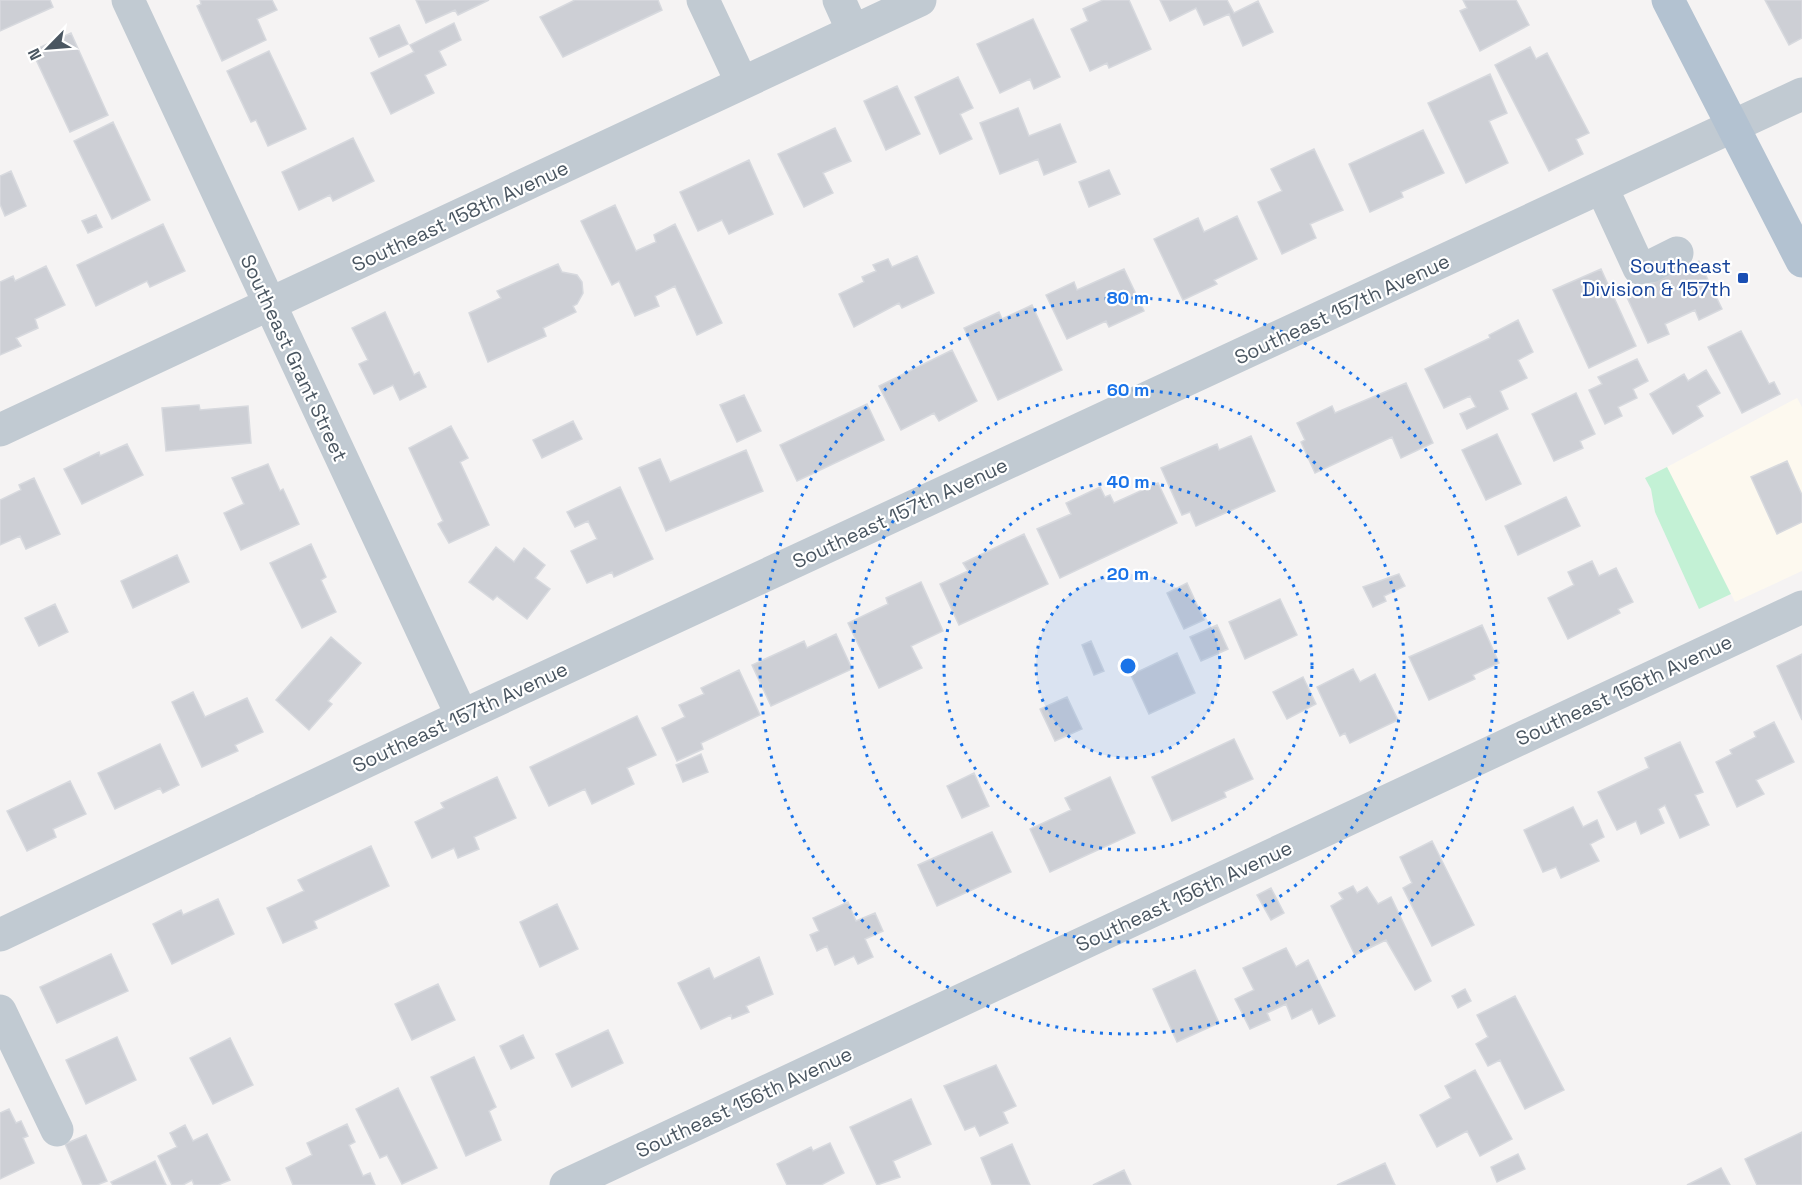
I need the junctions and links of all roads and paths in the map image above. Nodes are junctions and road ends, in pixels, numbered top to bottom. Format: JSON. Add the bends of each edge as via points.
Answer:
{"nodes":[{"id":1,"x":128,"y":0,"type":"edge"},
{"id":2,"x":703,"y":0,"type":"edge"},
{"id":3,"x":838,"y":0,"type":"edge"},
{"id":4,"x":920,"y":0,"type":"edge"},
{"id":5,"x":1668,"y":0,"type":"edge"},
{"id":6,"x":853,"y":31,"type":"junction"},
{"id":7,"x":742,"y":83,"type":"junction"},
{"id":8,"x":1802,"y":94,"type":"edge"},
{"id":9,"x":1733,"y":126,"type":"junction"},
{"id":10,"x":1602,"y":188,"type":"junction"},
{"id":11,"x":1798,"y":243,"type":"edge"},
{"id":12,"x":1677,"y":253,"type":"dead end"},
{"id":13,"x":269,"y":305,"type":"junction"},
{"id":14,"x":0,"y":430,"type":"edge"},
{"id":15,"x":1802,"y":607,"type":"edge"},
{"id":16,"x":462,"y":716,"type":"junction"},
{"id":17,"x":0,"y":935,"type":"edge"},
{"id":18,"x":0,"y":1011,"type":"edge"},
{"id":19,"x":57,"y":1130,"type":"dead end"},
{"id":20,"x":566,"y":1185,"type":"edge"}],
"edges":[{"from":1,"to":13,"type":"street","name":"Southeast Grant Street"},
{"from":2,"to":7,"type":"street"},
{"from":3,"to":6,"type":"street"},
{"from":4,"to":6,"type":"street","name":"Southeast 158th Avenue"},
{"from":5,"to":9,"type":"main road"},
{"from":6,"to":7,"type":"street","name":"Southeast 158th Avenue"},
{"from":7,"to":13,"type":"street","name":"Southeast 158th Avenue"},
{"from":8,"to":9,"type":"street","name":"Southeast 157th Avenue"},
{"from":9,"to":10,"type":"street","name":"Southeast 157th Avenue"},
{"from":9,"to":11,"type":"main road"},
{"from":10,"to":12,"type":"street","via":[[1639,268]]},
{"from":10,"to":16,"type":"street","name":"Southeast 157th Avenue"},
{"from":13,"to":14,"type":"street","name":"Southeast 158th Avenue"},
{"from":13,"to":16,"type":"street","name":"Southeast Grant Street"},
{"from":15,"to":20,"type":"street","name":"Southeast 156th Avenue"},
{"from":16,"to":17,"type":"street","name":"Southeast 157th Avenue"},
{"from":18,"to":19,"type":"street"}]}
